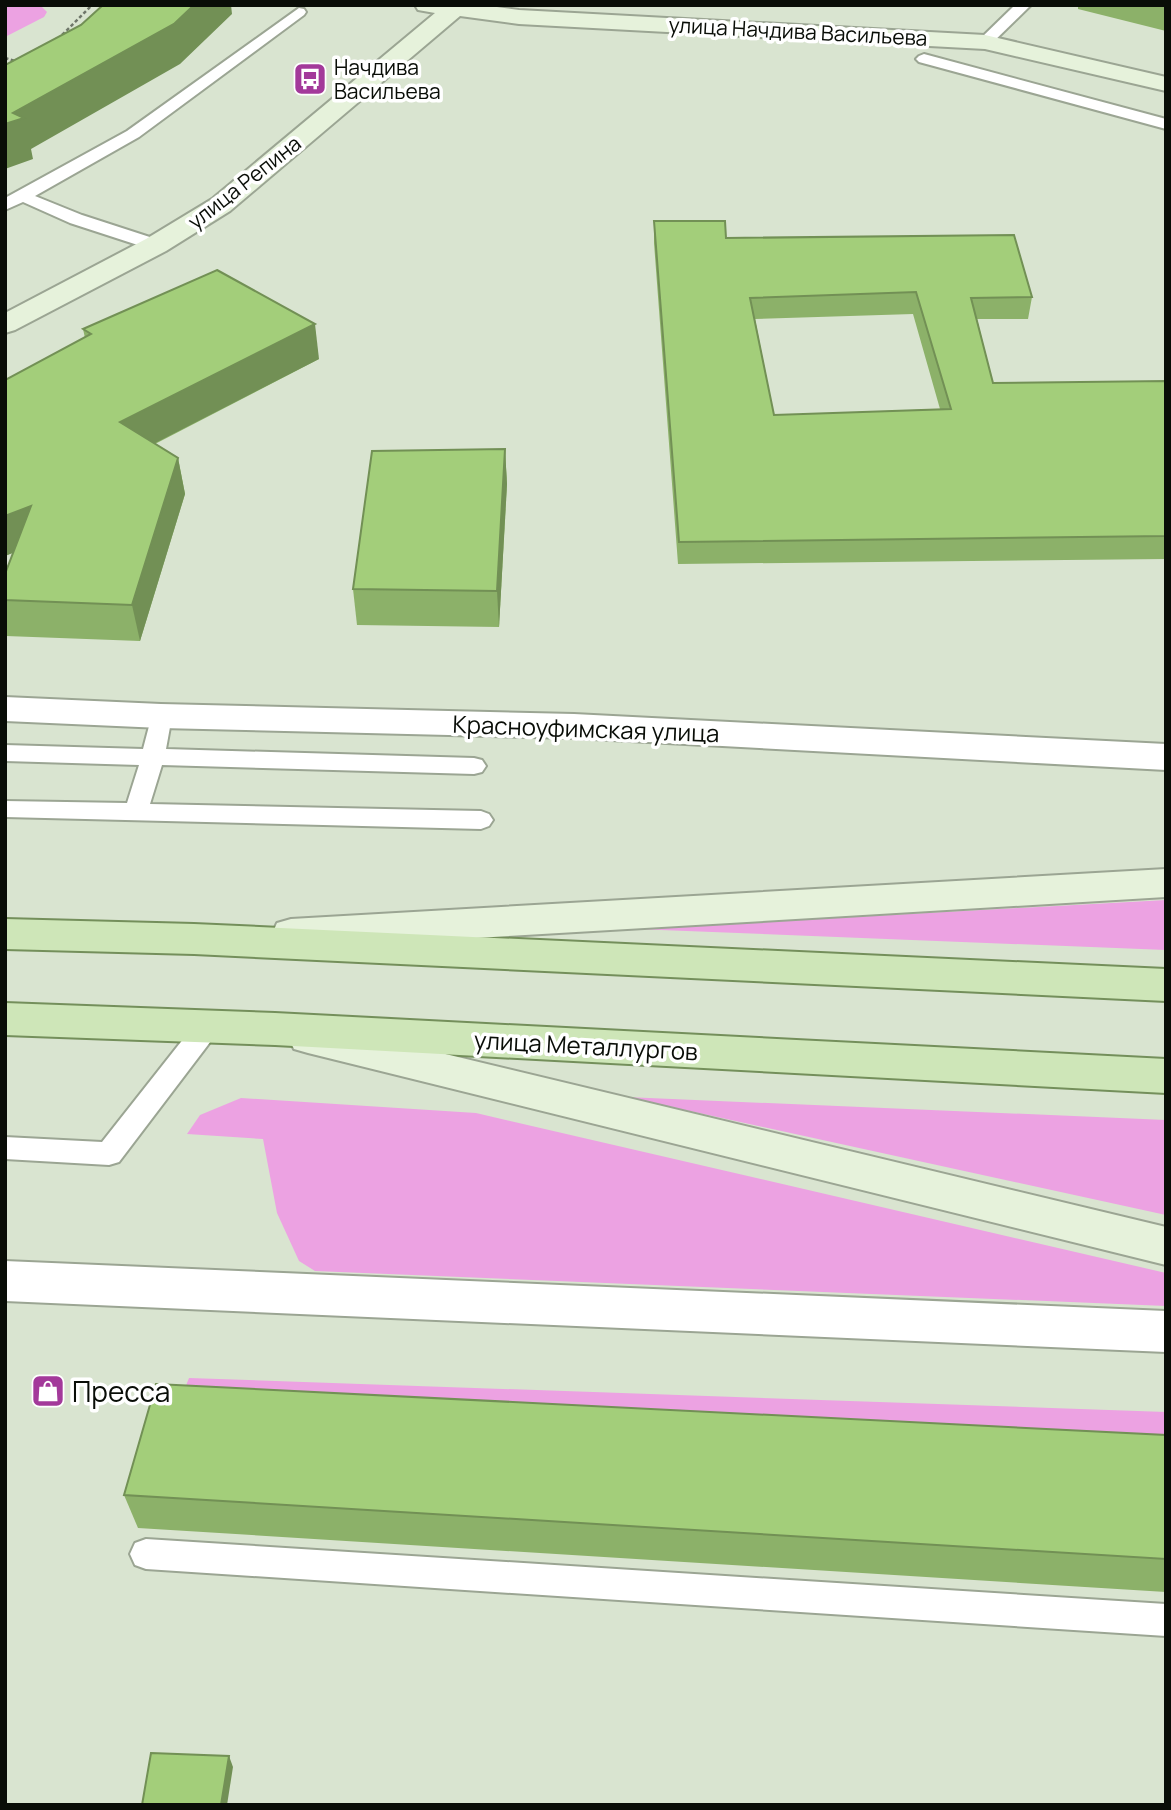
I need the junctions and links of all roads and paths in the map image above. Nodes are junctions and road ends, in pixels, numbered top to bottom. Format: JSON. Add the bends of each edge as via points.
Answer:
{"nodes":[{"id":1,"x":92,"y":5,"type":"edge"},
{"id":2,"x":426,"y":5,"type":"edge"},
{"id":3,"x":1024,"y":5,"type":"edge"},
{"id":4,"x":456,"y":8,"type":"edge"},
{"id":5,"x":299,"y":12,"type":"dead end"},
{"id":6,"x":944,"y":39,"type":"junction"},
{"id":7,"x":57,"y":41,"type":"edge"},
{"id":8,"x":985,"y":42,"type":"junction"},
{"id":9,"x":5,"y":58,"type":"edge"},
{"id":10,"x":13,"y":67,"type":"edge"},
{"id":11,"x":1166,"y":84,"type":"edge"},
{"id":12,"x":1166,"y":124,"type":"edge"},
{"id":13,"x":22,"y":196,"type":"junction"},
{"id":14,"x":5,"y":205,"type":"edge"},
{"id":15,"x":156,"y":245,"type":"junction"},
{"id":16,"x":5,"y":324,"type":"edge"},
{"id":17,"x":5,"y":709,"type":"edge"},
{"id":18,"x":161,"y":716,"type":"junction"},
{"id":19,"x":5,"y":753,"type":"edge"},
{"id":20,"x":153,"y":757,"type":"junction"},
{"id":21,"x":1166,"y":757,"type":"edge"},
{"id":22,"x":474,"y":766,"type":"dead end"},
{"id":23,"x":5,"y":809,"type":"edge"},
{"id":24,"x":136,"y":811,"type":"junction"},
{"id":25,"x":481,"y":820,"type":"dead end"},
{"id":26,"x":1166,"y":883,"type":"edge"},
{"id":27,"x":5,"y":934,"type":"edge"},
{"id":28,"x":194,"y":939,"type":"junction"},
{"id":29,"x":1166,"y":985,"type":"edge"},
{"id":30,"x":5,"y":1019,"type":"edge"},
{"id":31,"x":208,"y":1026,"type":"junction"},
{"id":32,"x":275,"y":1029,"type":"junction"},
{"id":33,"x":1166,"y":1076,"type":"edge"},
{"id":34,"x":5,"y":1148,"type":"edge"},
{"id":35,"x":1166,"y":1246,"type":"edge"},
{"id":36,"x":5,"y":1281,"type":"edge"},
{"id":37,"x":1166,"y":1332,"type":"edge"},
{"id":38,"x":146,"y":1554,"type":"edge"},
{"id":39,"x":1166,"y":1620,"type":"edge"}],
"edges":[{"from":1,"to":7,"type":"path"},
{"from":2,"to":4,"type":"street","name":"улица Начдива Васильева"},
{"from":3,"to":8,"type":"lane"},
{"from":4,"to":6,"type":"street","name":"улица Начдива Васильева","via":[[533,17]]},
{"from":4,"to":15,"type":"street","name":"улица Репина","via":[[253,180]]},
{"from":5,"to":13,"type":"lane","via":[[133,134]]},
{"from":6,"to":8,"type":"street","name":"улица Начдива Васильева"},
{"from":6,"to":12,"type":"lane","via":[[924,60]]},
{"from":8,"to":11,"type":"street","name":"улица Начдива Васильева"},
{"from":9,"to":10,"type":"path","via":[[20,63]]},
{"from":13,"to":14,"type":"lane"},
{"from":13,"to":15,"type":"lane"},
{"from":15,"to":16,"type":"street","name":"улица Репина"},
{"from":17,"to":18,"type":"street","name":"Красноуфимская улица"},
{"from":18,"to":20,"type":"lane"},
{"from":18,"to":21,"type":"street","name":"Красноуфимская улица","via":[[574,726]]},
{"from":19,"to":20,"type":"lane"},
{"from":20,"to":22,"type":"lane"},
{"from":20,"to":24,"type":"lane"},
{"from":23,"to":24,"type":"lane"},
{"from":24,"to":25,"type":"lane"},
{"from":26,"to":28,"type":"street"},
{"from":27,"to":28,"type":"main road"},
{"from":28,"to":29,"type":"main road"},
{"from":30,"to":31,"type":"main road","name":"улица Металлургов"},
{"from":31,"to":32,"type":"main road","name":"улица Металлургов"},
{"from":31,"to":34,"type":"lane","via":[[109,1154]]},
{"from":32,"to":33,"type":"main road","name":"улица Металлургов"},
{"from":32,"to":35,"type":"street"},
{"from":36,"to":37,"type":"street"},
{"from":38,"to":39,"type":"lane"}]}
